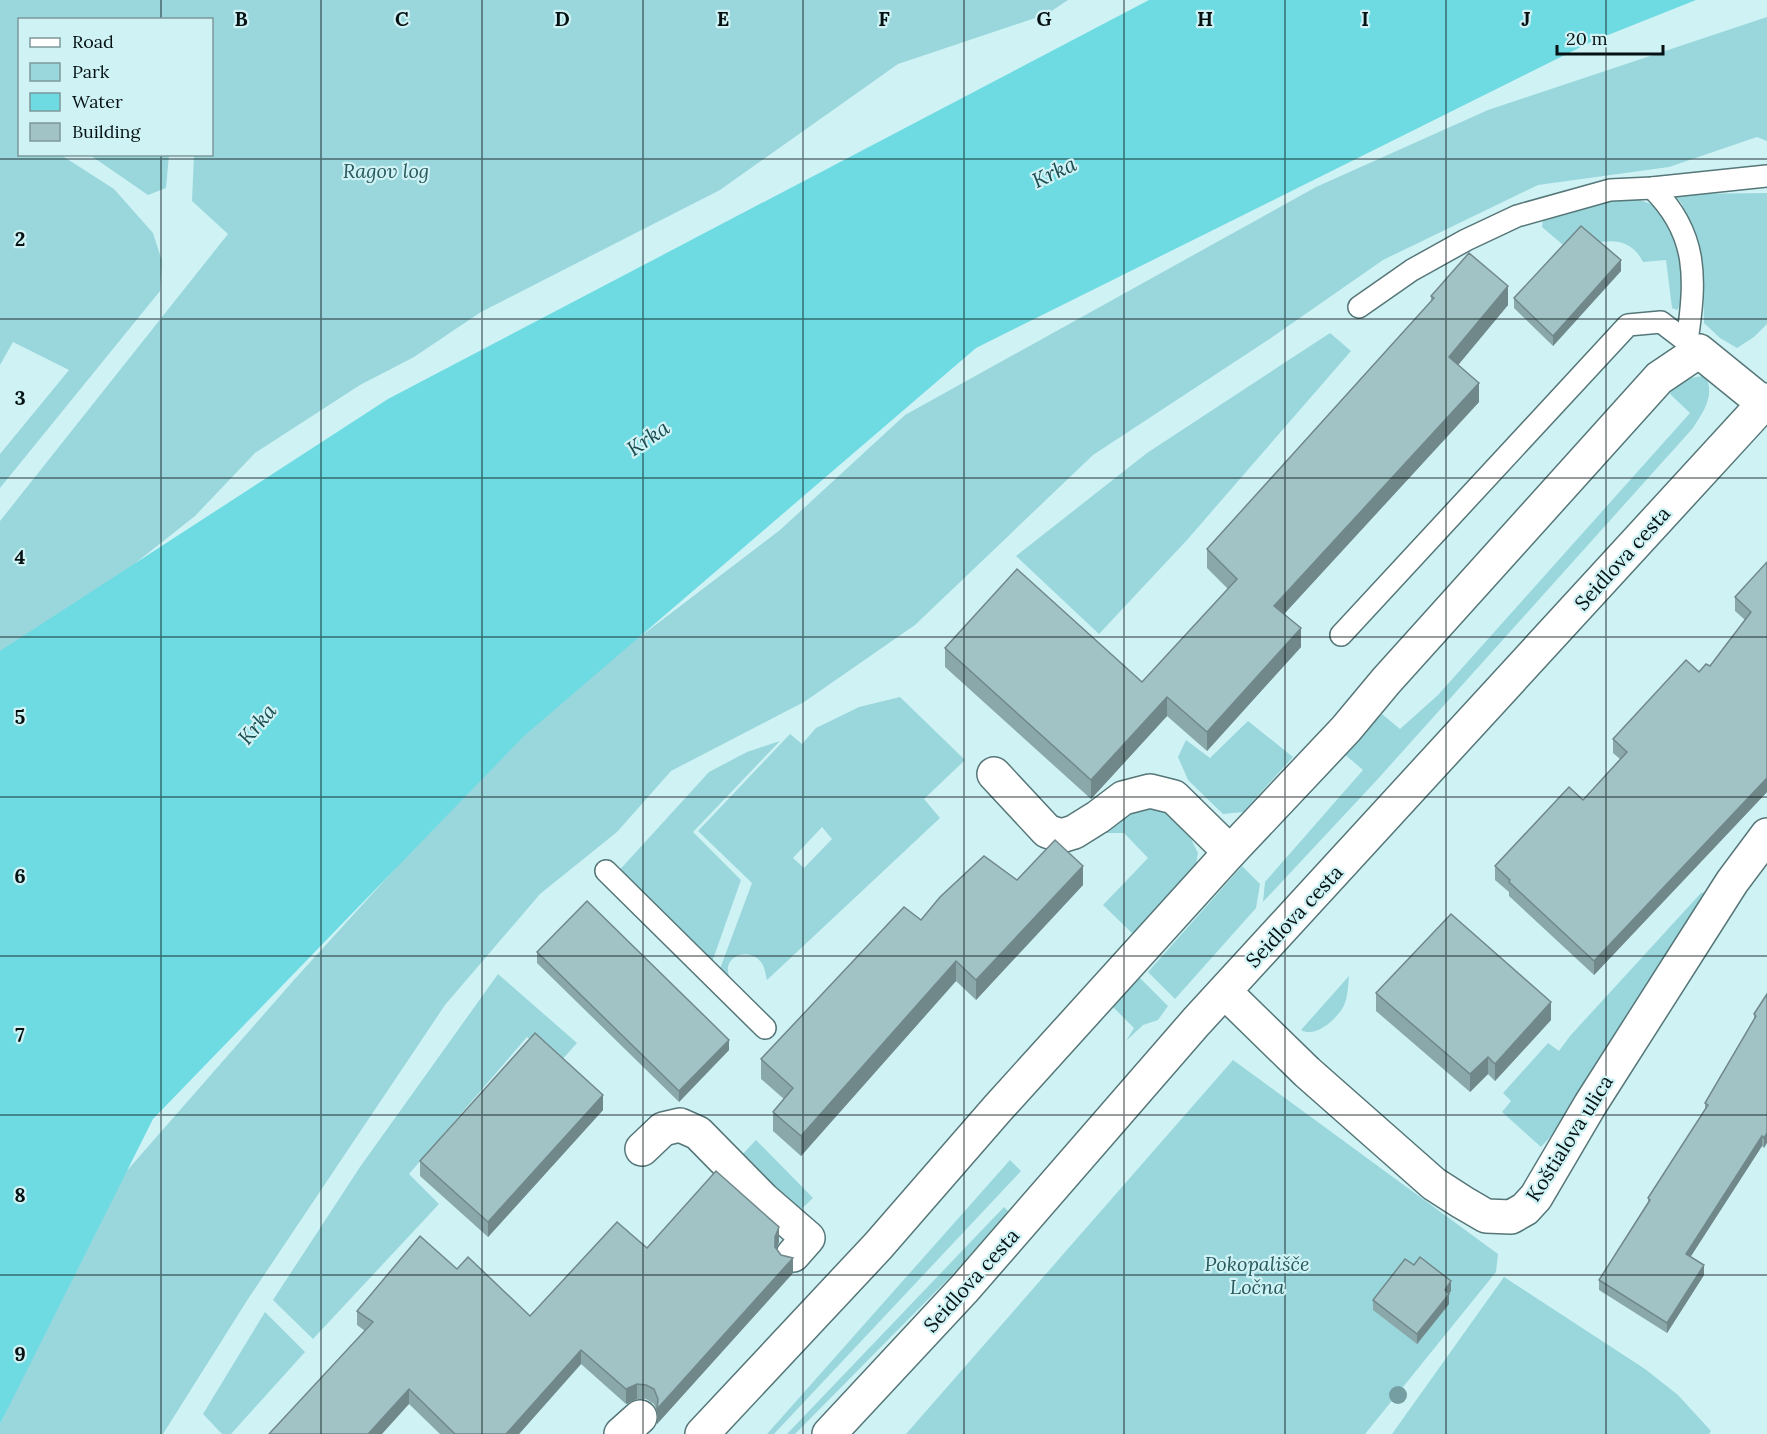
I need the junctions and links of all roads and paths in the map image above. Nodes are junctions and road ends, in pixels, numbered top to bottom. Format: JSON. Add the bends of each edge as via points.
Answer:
{"nodes":[{"id":1,"x":1767,"y":176,"type":"edge"},
{"id":2,"x":1652,"y":188,"type":"junction"},
{"id":3,"x":1359,"y":307,"type":"dead end"},
{"id":4,"x":1693,"y":346,"type":"junction"},
{"id":5,"x":1765,"y":401,"type":"edge"},
{"id":6,"x":1341,"y":635,"type":"dead end"},
{"id":7,"x":994,"y":774,"type":"dead end"},
{"id":8,"x":1767,"y":835,"type":"edge"},
{"id":9,"x":1230,"y":852,"type":"junction"},
{"id":10,"x":606,"y":871,"type":"dead end"},
{"id":11,"x":1225,"y":992,"type":"junction"},
{"id":12,"x":765,"y":1028,"type":"dead end"},
{"id":13,"x":642,"y":1149,"type":"dead end"},
{"id":14,"x":793,"y":1255,"type":"edge"},
{"id":15,"x":702,"y":1434,"type":"edge"},
{"id":16,"x":829,"y":1434,"type":"edge"}],
"edges":[{"from":1,"to":2,"type":"lane"},
{"from":2,"to":3,"type":"lane","via":[[1610,190],[1517,216],[1412,270]]},
{"from":2,"to":4,"type":"lane","via":[[1674,212],[1688,242],[1693,281]]},
{"from":4,"to":5,"type":"street","name":"Seidlova cesta"},
{"from":4,"to":6,"type":"lane","via":[[1661,322],[1628,325]]},
{"from":4,"to":9,"type":"street","via":[[1659,378],[1346,729]]},
{"from":5,"to":11,"type":"street","name":"Seidlova cesta"},
{"from":7,"to":9,"type":"street","via":[[1047,831],[1061,836],[1074,832],[1123,798],[1150,791],[1174,797]]},
{"from":8,"to":11,"type":"street","name":"Koštialova ulica","via":[[1732,882],[1536,1197],[1511,1217],[1486,1216],[1434,1184],[1307,1072]]},
{"from":9,"to":15,"type":"street","via":[[878,1246]]},
{"from":10,"to":12,"type":"lane"},
{"from":11,"to":16,"type":"street","name":"Seidlova cesta","via":[[965,1288]]},
{"from":13,"to":14,"type":"street","via":[[663,1129],[680,1125],[698,1133],[808,1238]]}]}
